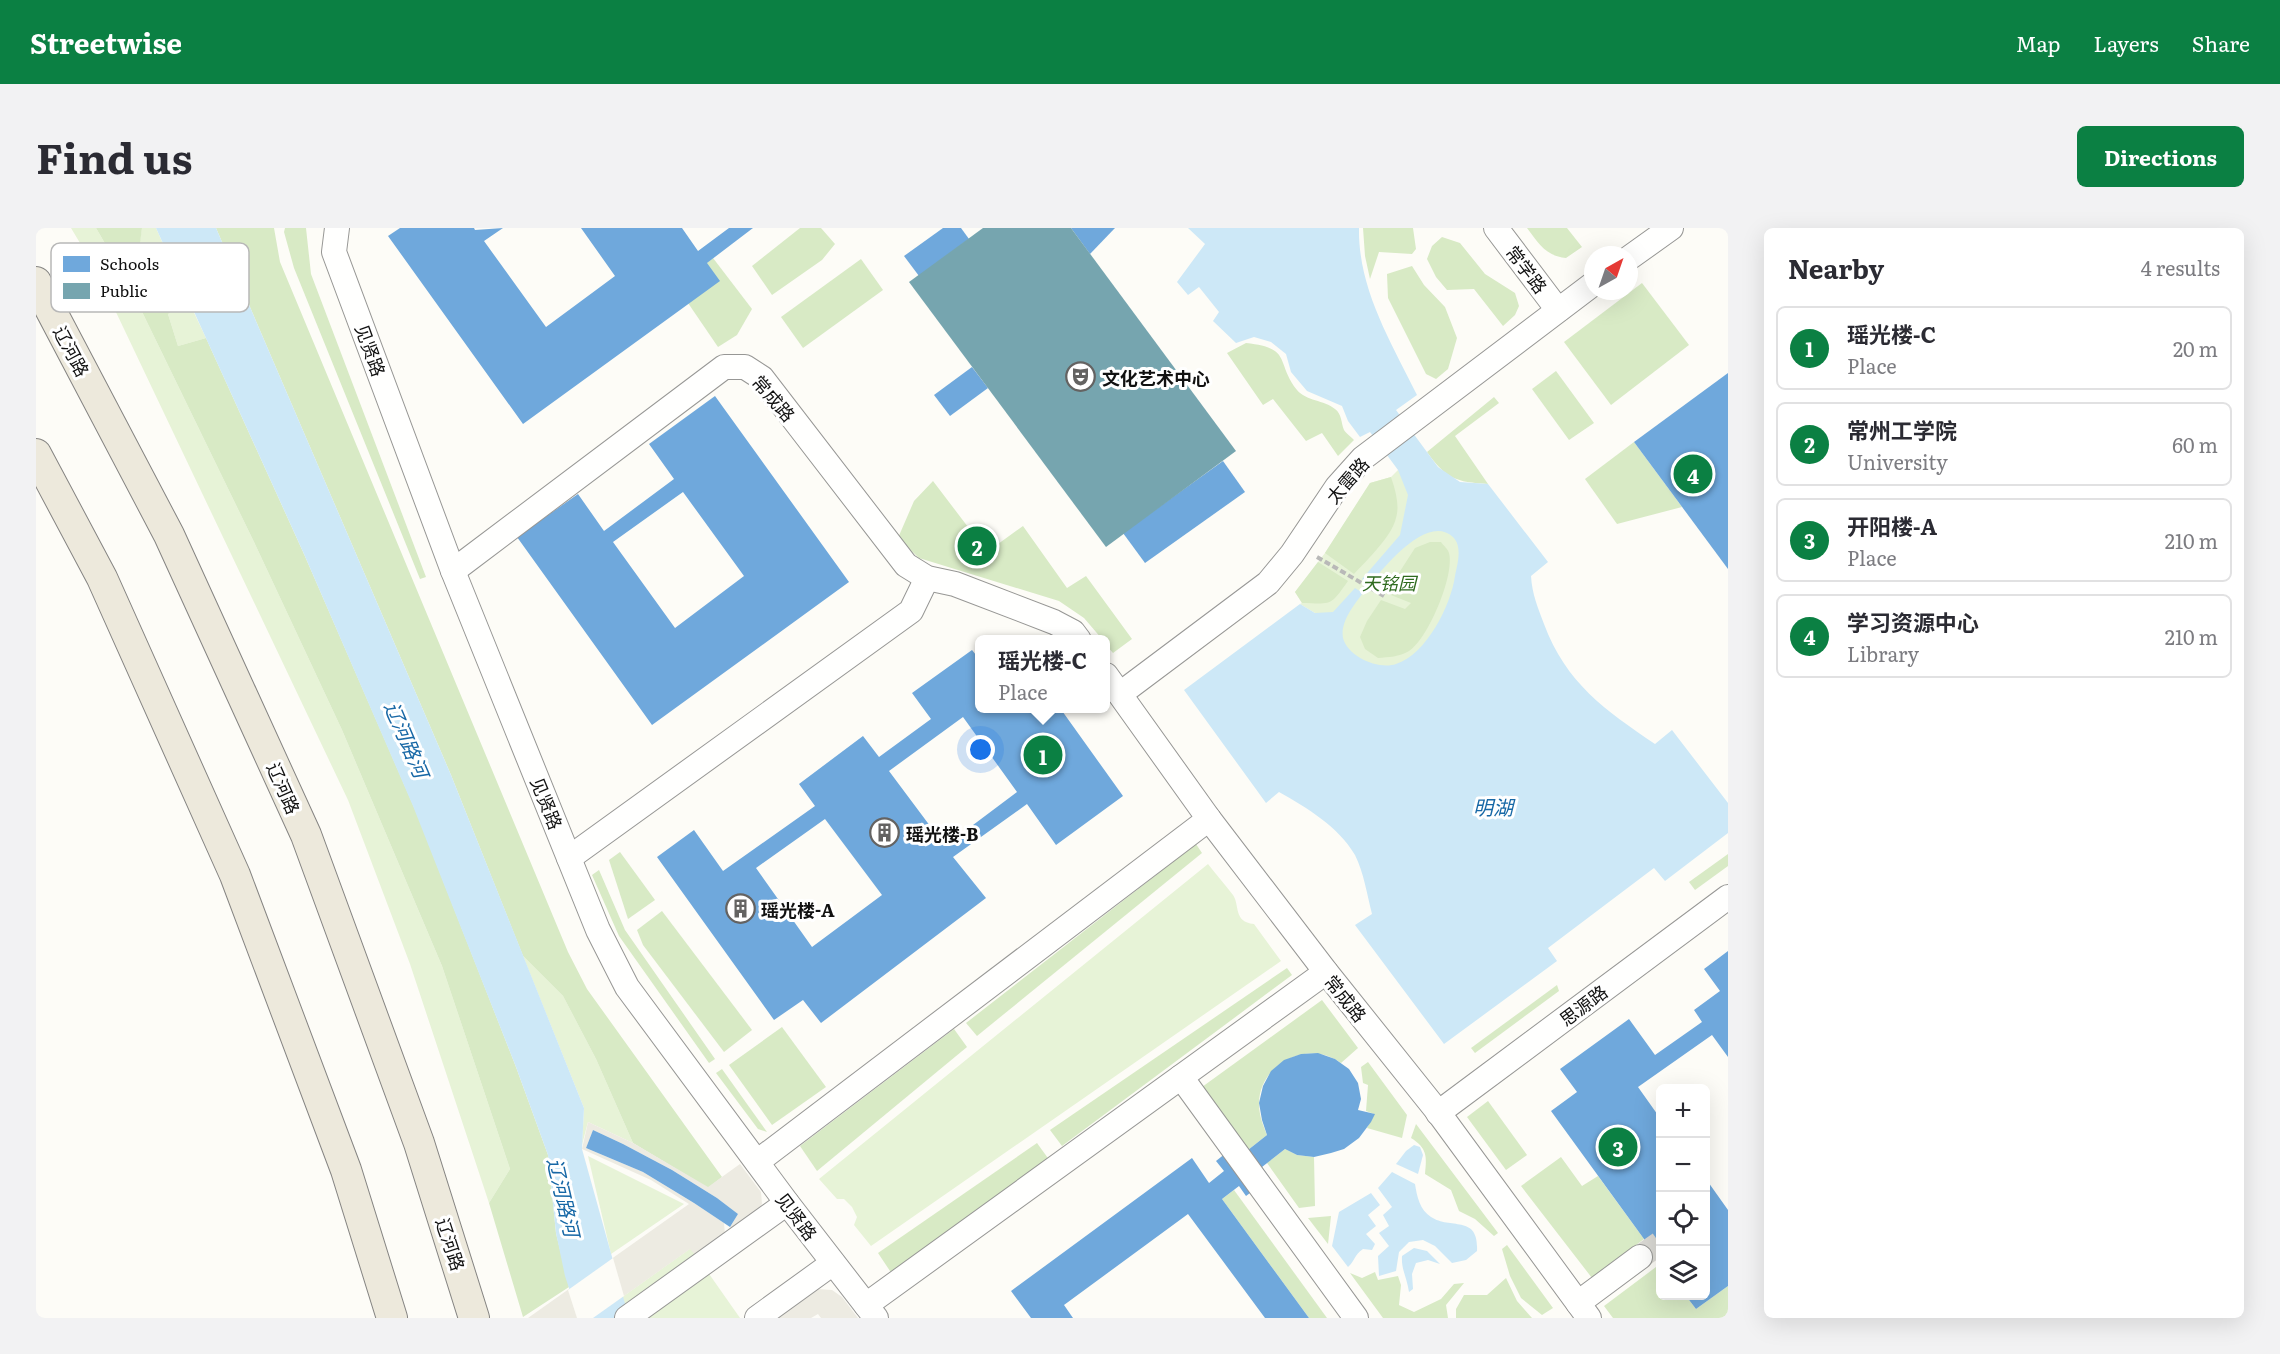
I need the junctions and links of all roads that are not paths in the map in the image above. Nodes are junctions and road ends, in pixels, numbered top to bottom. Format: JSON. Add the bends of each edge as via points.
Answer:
{"nodes":[{"id":1,"x":337,"y":228,"type":"edge"},
{"id":2,"x":1497,"y":228,"type":"edge"},
{"id":3,"x":1671,"y":228,"type":"edge"},
{"id":4,"x":1638,"y":252,"type":"edge"},
{"id":5,"x":36,"y":282,"type":"edge"},
{"id":6,"x":1584,"y":291,"type":"edge"},
{"id":7,"x":1558,"y":310,"type":"junction"},
{"id":8,"x":51,"y":311,"type":"edge"},
{"id":9,"x":52,"y":312,"type":"edge"},
{"id":10,"x":36,"y":454,"type":"edge"},
{"id":11,"x":453,"y":572,"type":"junction"},
{"id":12,"x":927,"y":578,"type":"junction"},
{"id":13,"x":1075,"y":635,"type":"edge"},
{"id":14,"x":1110,"y":680,"type":"edge"},
{"id":15,"x":1120,"y":694,"type":"junction"},
{"id":16,"x":1209,"y":819,"type":"junction"},
{"id":17,"x":569,"y":858,"type":"junction"},
{"id":18,"x":1728,"y":897,"type":"edge"},
{"id":19,"x":1326,"y":972,"type":"junction"},
{"id":20,"x":1181,"y":1077,"type":"junction"},
{"id":21,"x":1438,"y":1113,"type":"junction"},
{"id":22,"x":757,"y":1162,"type":"junction"},
{"id":23,"x":787,"y":1203,"type":"junction"},
{"id":24,"x":1640,"y":1257,"type":"tunnel mouth"},
{"id":25,"x":833,"y":1263,"type":"junction"},
{"id":26,"x":871,"y":1311,"type":"edge"},
{"id":27,"x":1584,"y":1311,"type":"edge"},
{"id":28,"x":392,"y":1318,"type":"edge"},
{"id":29,"x":474,"y":1318,"type":"edge"},
{"id":30,"x":627,"y":1318,"type":"edge"},
{"id":31,"x":758,"y":1318,"type":"edge"},
{"id":32,"x":1356,"y":1318,"type":"edge"}],
"edges":[{"from":1,"to":11,"type":"lane","name":"见贤路","via":[[334,252]]},
{"from":2,"to":7,"type":"lane","name":"常学路"},
{"from":3,"to":4,"type":"lane"},
{"from":5,"to":8,"type":"main road","name":"辽河路"},
{"from":6,"to":7,"type":"lane","name":"太雷路"},
{"from":7,"to":15,"type":"lane","name":"太雷路","via":[[1363,458],[1337,487],[1268,583]]},
{"from":9,"to":29,"type":"main road","name":"辽河路","via":[[169,536],[306,835],[419,1143]]},
{"from":10,"to":28,"type":"main road","via":[[102,578],[235,875],[346,1170]]},
{"from":11,"to":12,"type":"lane","name":"常成路","via":[[724,367],[745,367],[762,378],[906,565]]},
{"from":11,"to":17,"type":"lane","name":"见贤路"},
{"from":12,"to":13,"type":"lane","name":"常成路","via":[[955,584],[1054,622]]},
{"from":12,"to":17,"type":"lane","via":[[911,611]]},
{"from":14,"to":15,"type":"lane","name":"常成路"},
{"from":15,"to":16,"type":"lane","name":"常成路"},
{"from":16,"to":19,"type":"lane","name":"常成路"},
{"from":16,"to":22,"type":"lane"},
{"from":17,"to":22,"type":"lane","name":"见贤路","via":[[598,930],[627,987]]},
{"from":18,"to":21,"type":"lane","name":"思源路"},
{"from":19,"to":20,"type":"lane"},
{"from":19,"to":21,"type":"lane","name":"常成路"},
{"from":20,"to":26,"type":"lane"},
{"from":20,"to":32,"type":"lane"},
{"from":21,"to":27,"type":"lane","name":"常成路"},
{"from":22,"to":23,"type":"lane","name":"见贤路"},
{"from":23,"to":25,"type":"lane","name":"见贤路"},
{"from":23,"to":30,"type":"lane"},
{"from":24,"to":27,"type":"lane"},
{"from":25,"to":26,"type":"lane","name":"见贤路"},
{"from":25,"to":31,"type":"lane"}]}
